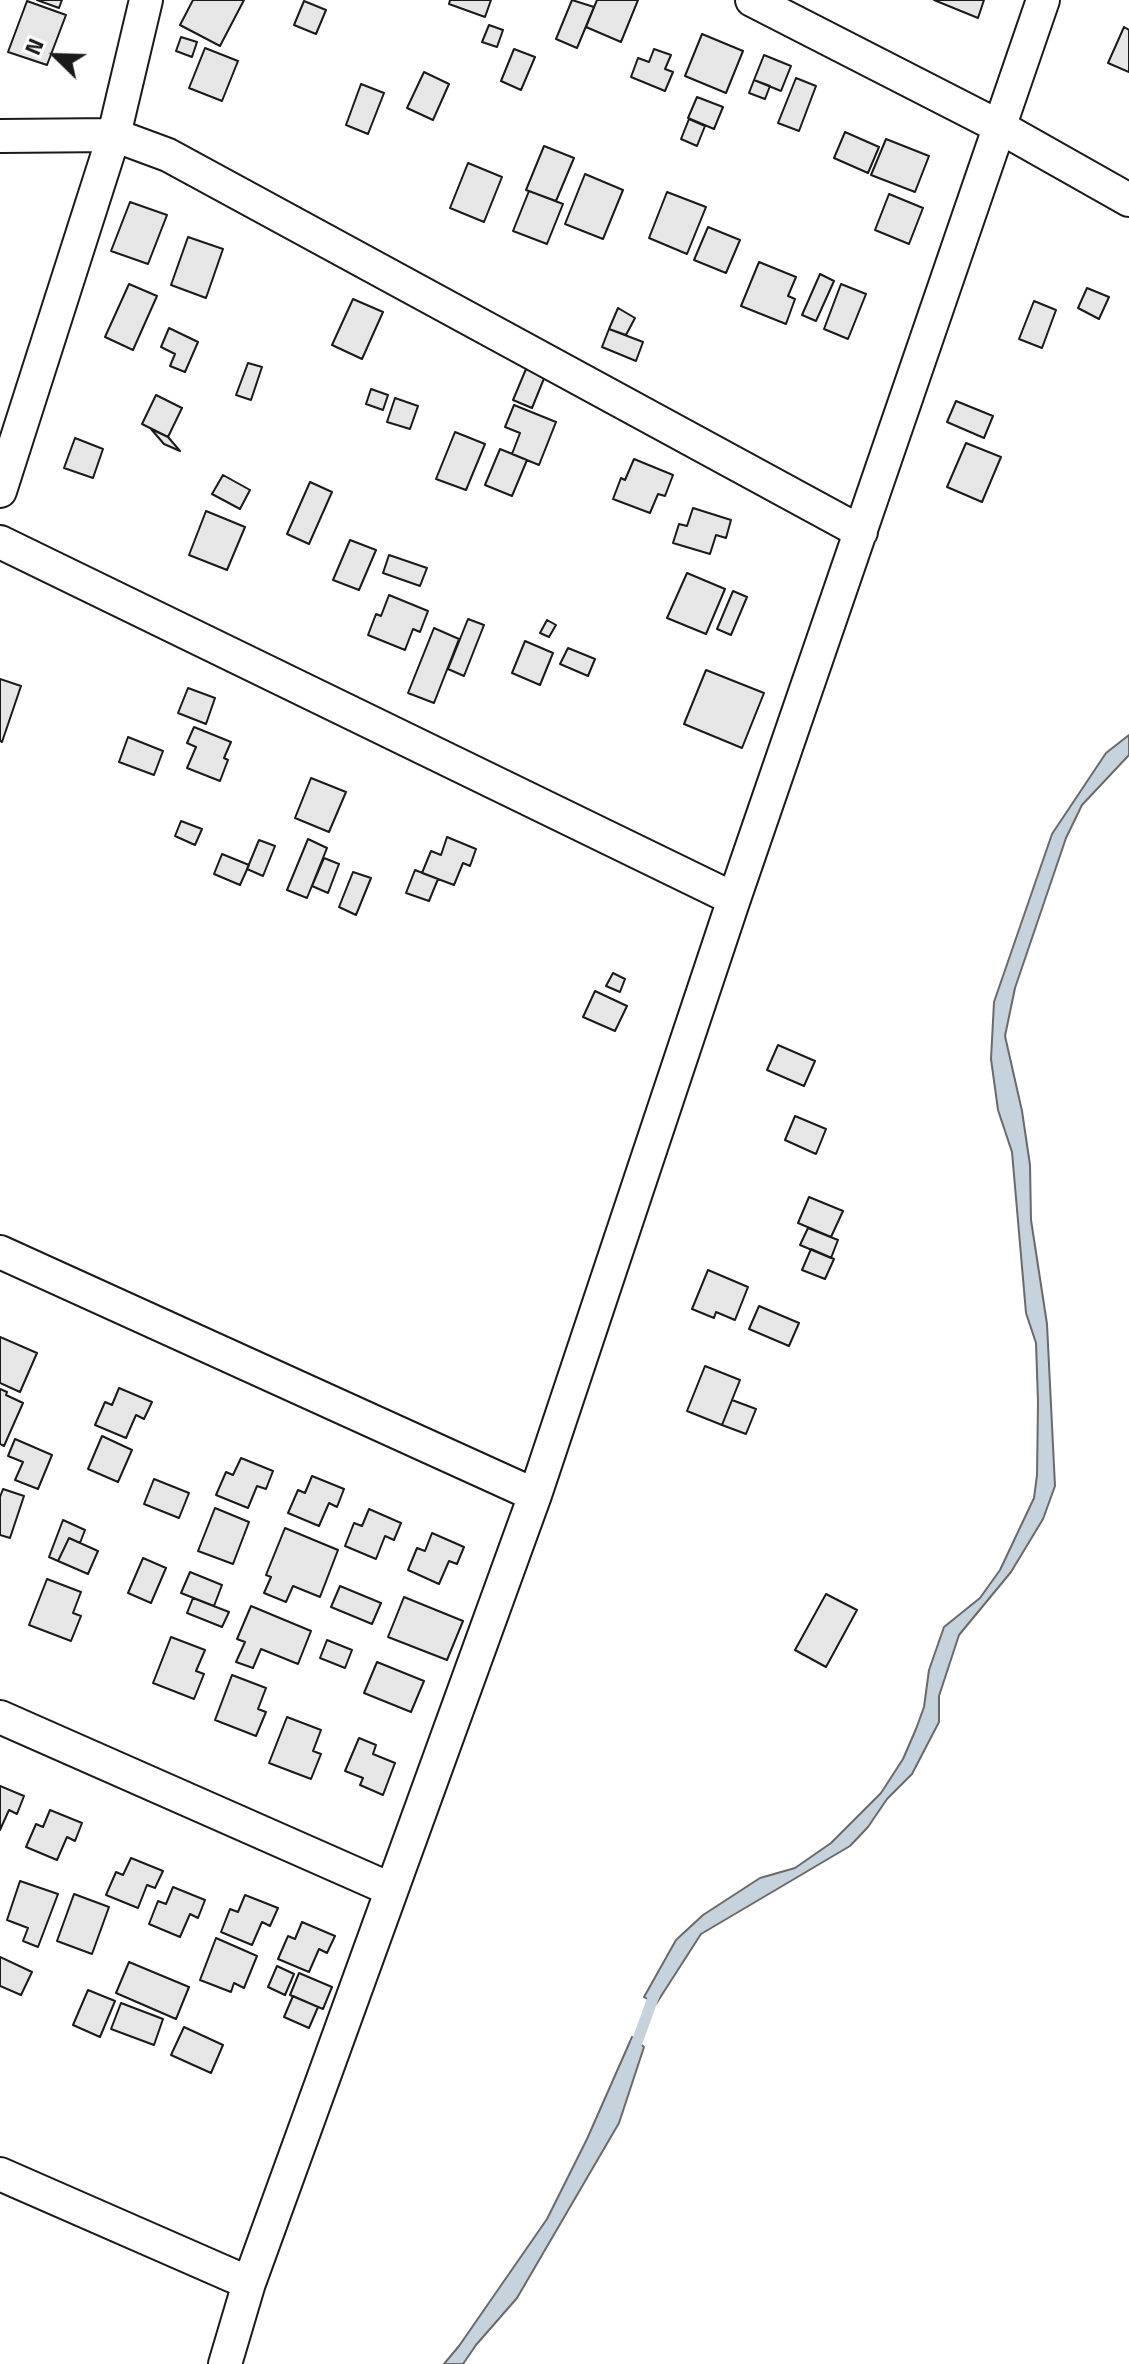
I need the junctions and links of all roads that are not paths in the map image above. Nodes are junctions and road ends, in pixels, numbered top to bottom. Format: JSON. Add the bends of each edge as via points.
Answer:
{"nodes":[{"id":1,"x":146,"y":0,"type":"edge"},
{"id":2,"x":752,"y":0,"type":"edge"},
{"id":3,"x":1043,"y":0,"type":"edge"},
{"id":4,"x":998,"y":126,"type":"junction"},
{"id":5,"x":114,"y":135,"type":"junction"},
{"id":6,"x":0,"y":136,"type":"edge"},
{"id":7,"x":1129,"y":200,"type":"edge"},
{"id":8,"x":0,"y":491,"type":"edge"},
{"id":9,"x":861,"y":532,"type":"junction"},
{"id":10,"x":0,"y":542,"type":"edge"},
{"id":11,"x":734,"y":899,"type":"junction"},
{"id":12,"x":0,"y":1252,"type":"edge"},
{"id":13,"x":535,"y":1495,"type":"junction"},
{"id":14,"x":0,"y":1717,"type":"edge"},
{"id":15,"x":390,"y":1889,"type":"junction"},
{"id":16,"x":0,"y":2174,"type":"edge"},
{"id":17,"x":249,"y":2283,"type":"junction"},
{"id":18,"x":225,"y":2364,"type":"edge"}],
"edges":[{"from":1,"to":5,"type":"street"},
{"from":2,"to":4,"type":"street"},
{"from":3,"to":4,"type":"street"},
{"from":4,"to":7,"type":"street"},
{"from":4,"to":9,"type":"street"},
{"from":5,"to":6,"type":"street"},
{"from":5,"to":8,"type":"street"},
{"from":5,"to":9,"type":"street","via":[[168,155]]},
{"from":9,"to":11,"type":"street"},
{"from":10,"to":11,"type":"street"},
{"from":11,"to":13,"type":"street"},
{"from":12,"to":13,"type":"street"},
{"from":13,"to":15,"type":"street"},
{"from":14,"to":15,"type":"street"},
{"from":15,"to":17,"type":"street"},
{"from":16,"to":17,"type":"street"},
{"from":17,"to":18,"type":"street"}]}
